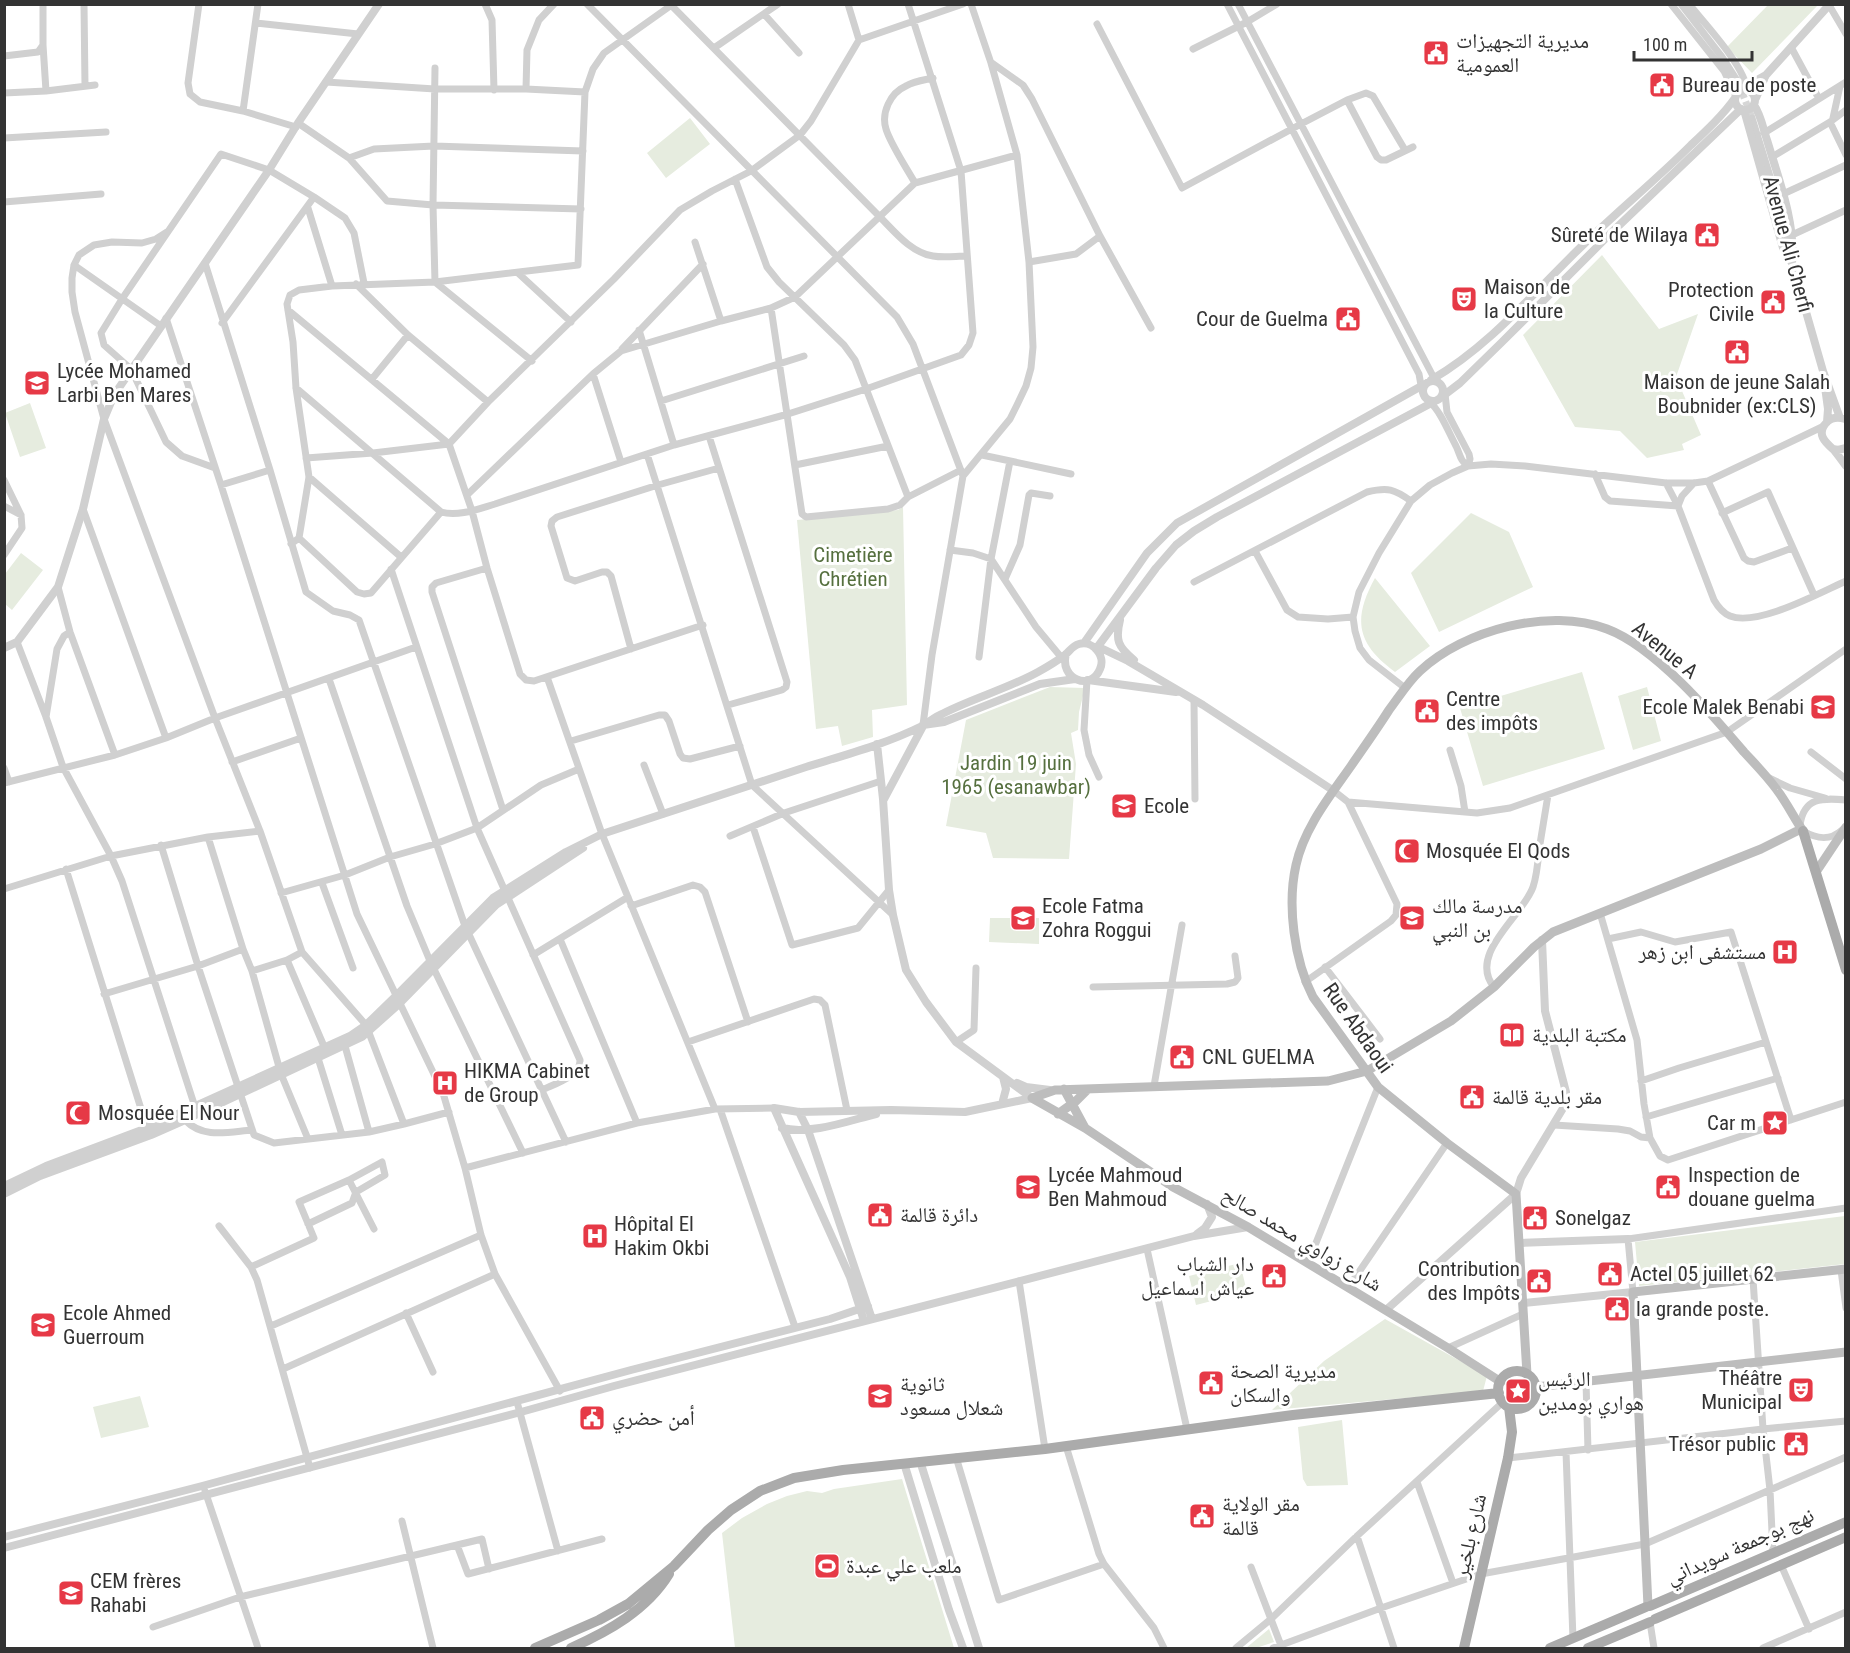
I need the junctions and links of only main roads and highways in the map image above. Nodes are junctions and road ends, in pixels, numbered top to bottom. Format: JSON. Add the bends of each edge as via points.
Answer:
{"nodes":[{"id":1,"x":1334,"y":791,"type":"joint"},
{"id":2,"x":1845,"y":827,"type":"edge"},
{"id":3,"x":1802,"y":828,"type":"junction"},
{"id":4,"x":1816,"y":872,"type":"junction"},
{"id":5,"x":1845,"y":970,"type":"edge"},
{"id":6,"x":1367,"y":1071,"type":"junction"},
{"id":7,"x":1064,"y":1089,"type":"junction"},
{"id":8,"x":1087,"y":1090,"type":"junction"},
{"id":9,"x":1073,"y":1103,"type":"junction"},
{"id":10,"x":1058,"y":1114,"type":"junction"},
{"id":11,"x":1085,"y":1128,"type":"junction"},
{"id":12,"x":1843,"y":1269,"type":"edge"},
{"id":13,"x":1845,"y":1352,"type":"edge"},
{"id":14,"x":1527,"y":1374,"type":"junction"},
{"id":15,"x":1636,"y":1377,"type":"junction"},
{"id":16,"x":1536,"y":1387,"type":"junction"},
{"id":17,"x":1503,"y":1396,"type":"junction"},
{"id":18,"x":1524,"y":1408,"type":"junction"},
{"id":19,"x":1512,"y":1432,"type":"junction"},
{"id":20,"x":1845,"y":1522,"type":"edge"},
{"id":21,"x":1845,"y":1537,"type":"edge"},
{"id":22,"x":674,"y":1566,"type":"junction"},
{"id":23,"x":1648,"y":1607,"type":"junction"},
{"id":24,"x":1652,"y":1621,"type":"junction"},
{"id":25,"x":535,"y":1648,"type":"edge"},
{"id":26,"x":571,"y":1648,"type":"edge"},
{"id":27,"x":1464,"y":1648,"type":"edge"},
{"id":28,"x":1550,"y":1648,"type":"edge"},
{"id":29,"x":1588,"y":1648,"type":"edge"}],
"edges":[{"from":1,"to":3,"type":"main road","name":"Avenue A","via":[[1405,688],[1444,653],[1492,631],[1566,621],[1608,629],[1658,662],[1727,732]]},
{"from":1,"to":6,"type":"main road","name":"Rue Abdaoui","via":[[1312,825],[1296,865],[1294,927],[1305,982]]},
{"from":2,"to":4,"type":"main road"},
{"from":3,"to":4,"type":"main road"},
{"from":3,"to":6,"type":"main road","via":[[1750,854],[1553,932],[1451,1021]]},
{"from":4,"to":5,"type":"main road"},
{"from":6,"to":8,"type":"main road","via":[[1328,1081]]},
{"from":6,"to":14,"type":"main road","name":"Rue Abdaoui","via":[[1378,1088],[1516,1194]]},
{"from":7,"to":8,"type":"main road"},
{"from":7,"to":9,"type":"main road"},
{"from":7,"to":10,"type":"main road","name":"شارع زواوي محمد صالح","via":[[1032,1098]]},
{"from":8,"to":9,"type":"main road"},
{"from":9,"to":10,"type":"main road"},
{"from":9,"to":11,"type":"main road"},
{"from":10,"to":11,"type":"main road","name":"شارع زواوي محمد صالح"},
{"from":11,"to":17,"type":"main road","name":"شارع زواوي محمد صالح","via":[[1173,1187],[1248,1227],[1448,1348]]},
{"from":12,"to":15,"type":"main road","via":[[1633,1292]]},
{"from":13,"to":15,"type":"main road"},
{"from":14,"to":16,"type":"main road"},
{"from":14,"to":17,"type":"main road","via":[[1509,1373]]},
{"from":15,"to":16,"type":"main road"},
{"from":15,"to":23,"type":"main road"},
{"from":16,"to":18,"type":"main road","via":[[1533,1401]]},
{"from":17,"to":18,"type":"main road","via":[[1515,1409]]},
{"from":17,"to":19,"type":"main road","name":"شارع بلخير"},
{"from":17,"to":22,"type":"main road","via":[[1293,1415],[1045,1449],[815,1474],[760,1491],[708,1530]]},
{"from":18,"to":19,"type":"main road","name":"شارع بلخير"},
{"from":19,"to":27,"type":"main road","name":"شارع بلخير"},
{"from":20,"to":23,"type":"main road","name":"نهج بوجمعة سويداني"},
{"from":21,"to":24,"type":"main road","name":"نهج بوجمعة سويداني"},
{"from":22,"to":25,"type":"main road","via":[[615,1612]]},
{"from":22,"to":26,"type":"main road","via":[[660,1589],[629,1617]]},
{"from":23,"to":24,"type":"main road","via":[[1657,1613]]},
{"from":23,"to":28,"type":"main road","name":"نهج بوجمعة سويداني"},
{"from":24,"to":29,"type":"main road","name":"نهج بوجمعة سويداني"}]}
